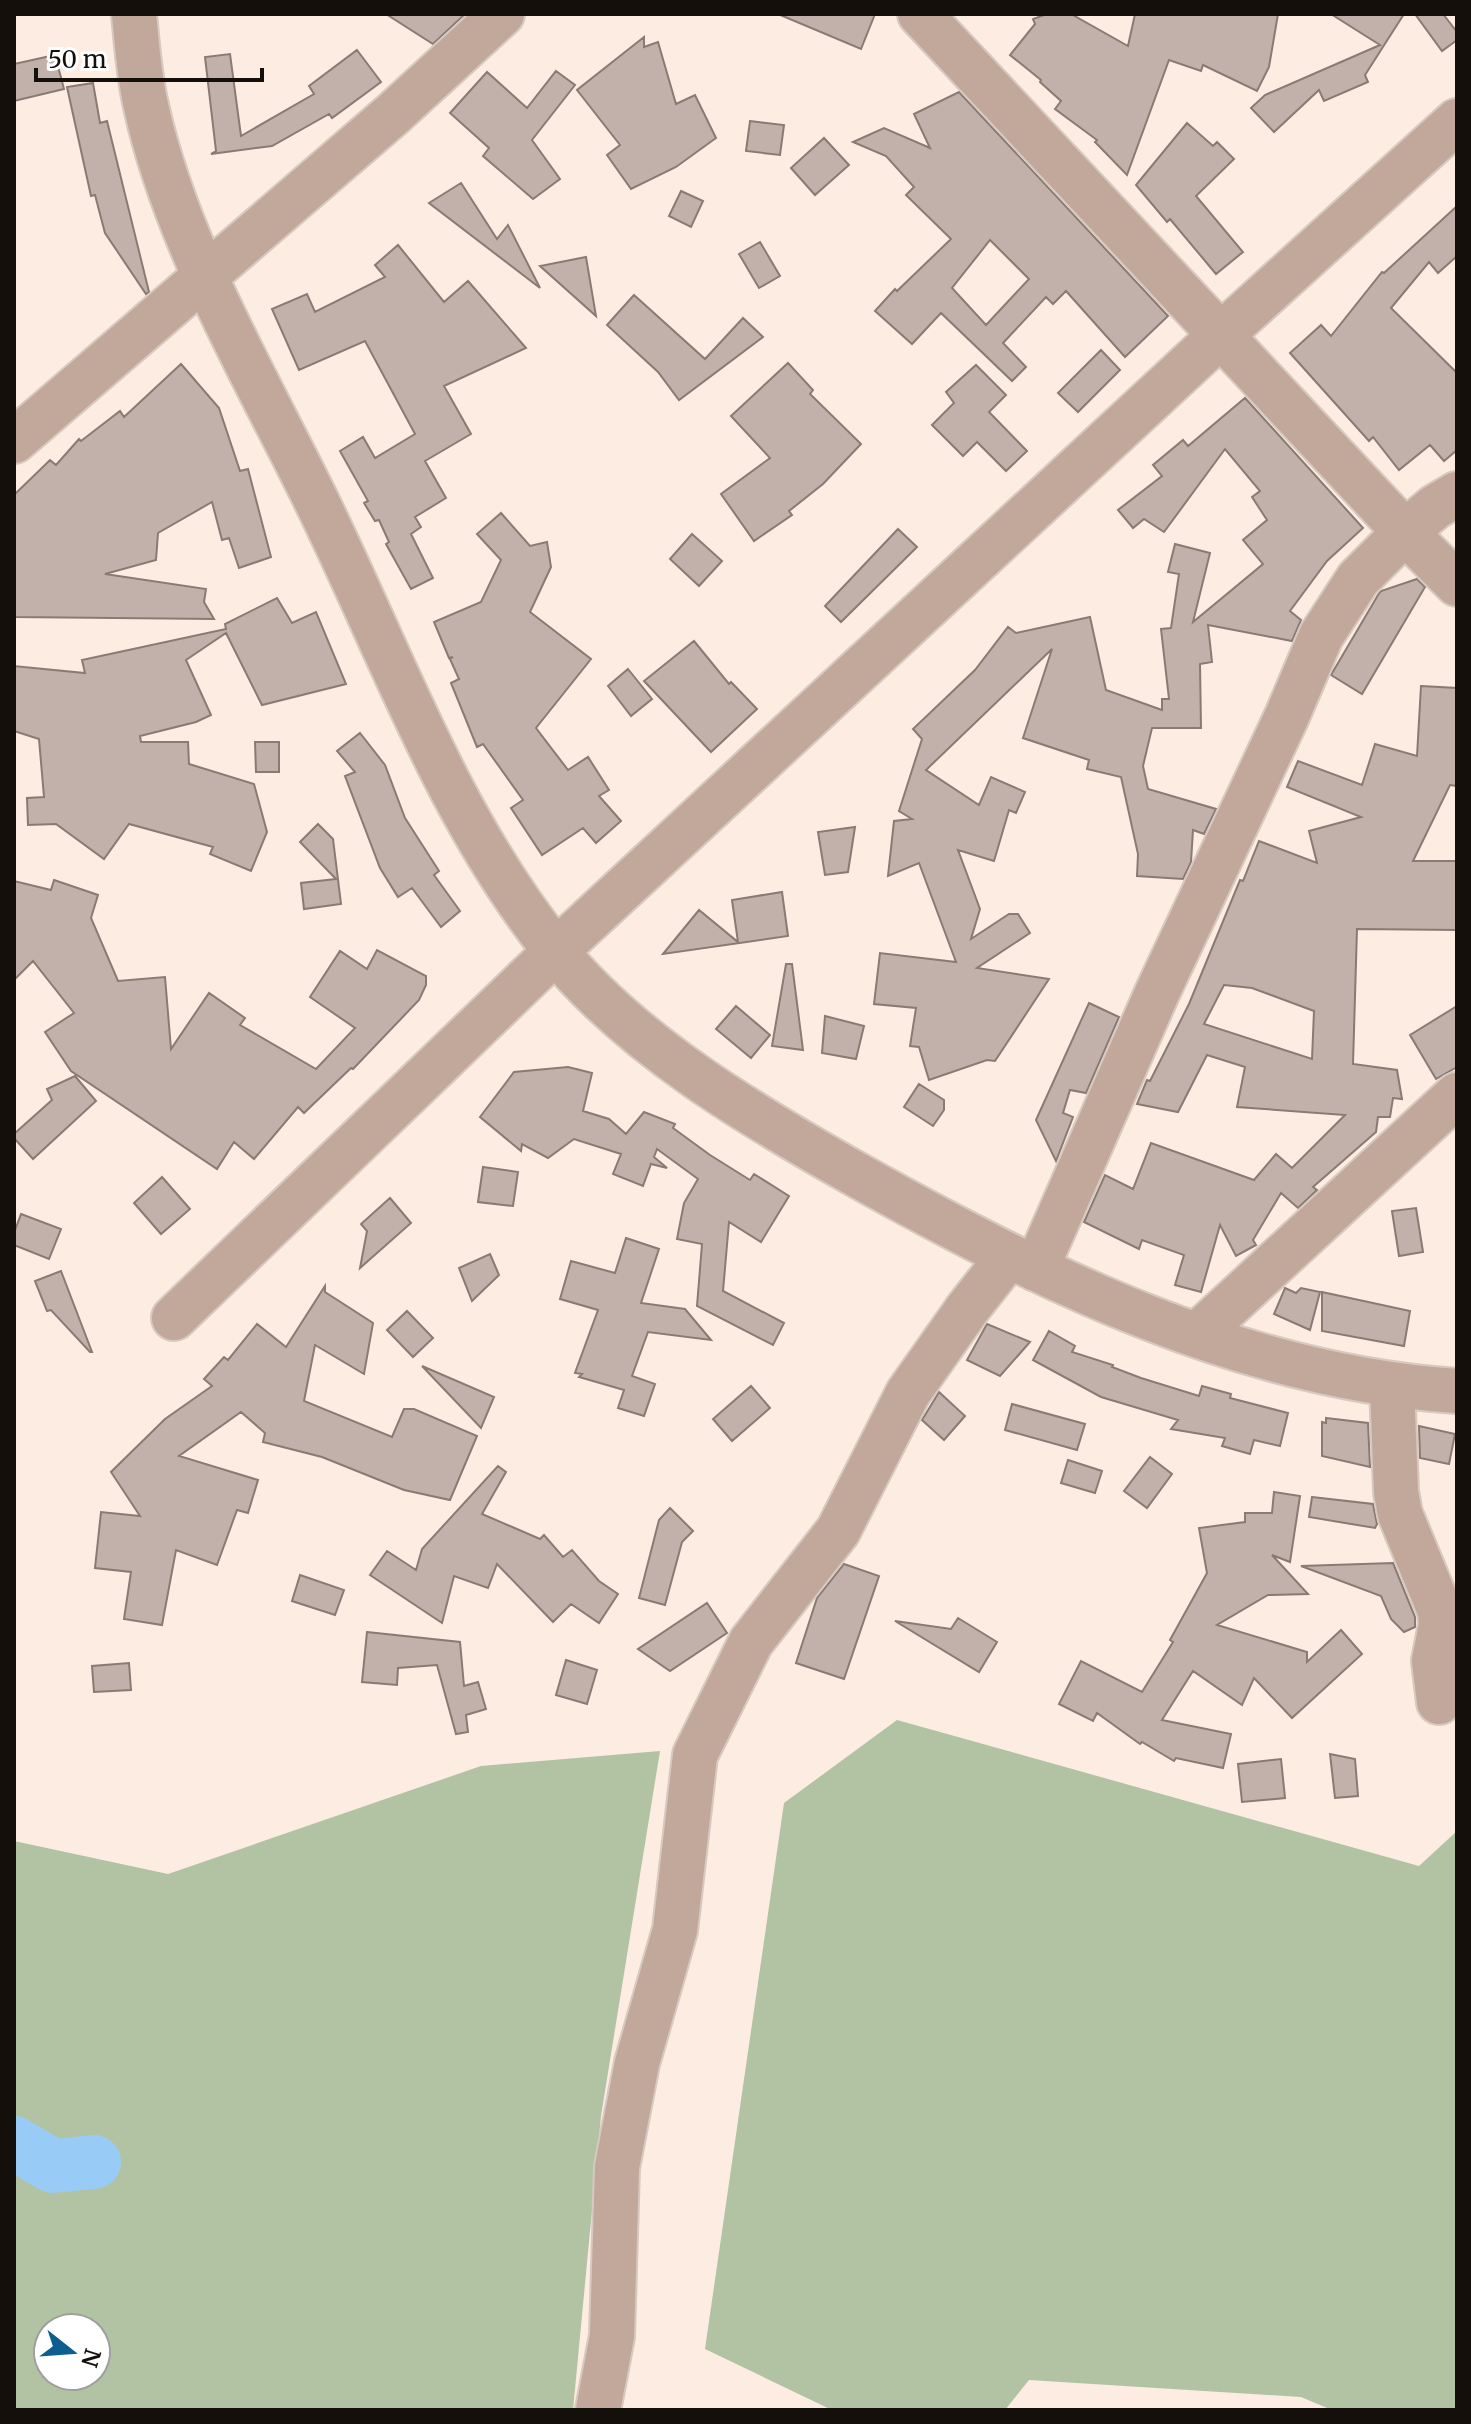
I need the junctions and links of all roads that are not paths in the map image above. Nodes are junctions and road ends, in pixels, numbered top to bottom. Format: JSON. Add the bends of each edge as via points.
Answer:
{"nodes":[{"id":1,"x":134,"y":14,"type":"edge"},
{"id":2,"x":502,"y":14,"type":"edge"},
{"id":3,"x":920,"y":14,"type":"edge"},
{"id":4,"x":1457,"y":121,"type":"edge"},
{"id":5,"x":206,"y":277,"type":"junction"},
{"id":6,"x":1221,"y":335,"type":"junction"},
{"id":7,"x":14,"y":441,"type":"edge"},
{"id":8,"x":1457,"y":494,"type":"edge"},
{"id":9,"x":1405,"y":532,"type":"junction"},
{"id":10,"x":1457,"y":584,"type":"edge"},
{"id":11,"x":556,"y":951,"type":"junction"},
{"id":12,"x":1457,"y":1095,"type":"edge"},
{"id":13,"x":1022,"y":1263,"type":"junction"},
{"id":14,"x":174,"y":1318,"type":"dead end"},
{"id":15,"x":1197,"y":1335,"type":"junction"},
{"id":16,"x":1392,"y":1385,"type":"junction"},
{"id":17,"x":1457,"y":1391,"type":"edge"},
{"id":18,"x":1439,"y":1702,"type":"dead end"},
{"id":19,"x":598,"y":2410,"type":"edge"}],
"edges":[{"from":1,"to":5,"type":"street","via":[[145,103],[162,166]]},
{"from":2,"to":5,"type":"street"},
{"from":3,"to":6,"type":"street"},
{"from":4,"to":6,"type":"street"},
{"from":5,"to":7,"type":"street"},
{"from":5,"to":11,"type":"street","via":[[460,803],[495,868]]},
{"from":6,"to":9,"type":"street"},
{"from":6,"to":11,"type":"street"},
{"from":8,"to":9,"type":"street"},
{"from":9,"to":10,"type":"street"},
{"from":9,"to":13,"type":"street","via":[[1358,579],[1321,636],[1157,993]]},
{"from":11,"to":13,"type":"street","via":[[671,1058],[791,1138]]},
{"from":11,"to":14,"type":"street"},
{"from":12,"to":15,"type":"street"},
{"from":13,"to":15,"type":"street"},
{"from":13,"to":19,"type":"street","via":[[968,1308],[908,1393],[838,1531],[751,1642],[695,1755],[675,1930],[637,2063],[617,2167],[612,2336]]},
{"from":15,"to":16,"type":"street"},
{"from":16,"to":17,"type":"street"},
{"from":16,"to":18,"type":"street","via":[[1400,1514],[1440,1611],[1434,1661]]}]}
